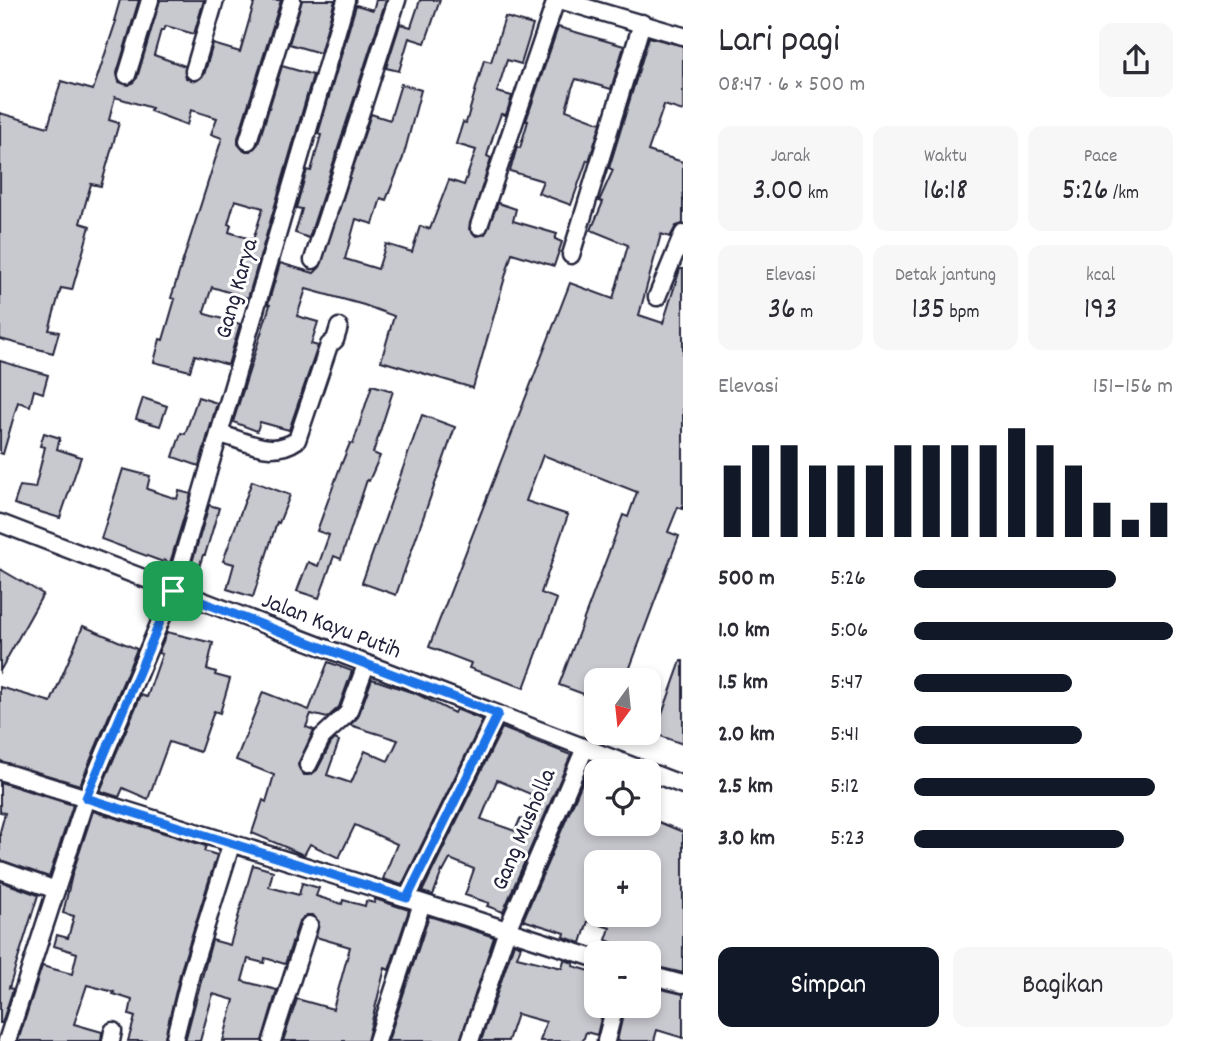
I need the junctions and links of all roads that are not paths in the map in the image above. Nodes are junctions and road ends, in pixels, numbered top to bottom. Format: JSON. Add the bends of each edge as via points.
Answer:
{"nodes":[{"id":1,"x":150,"y":0,"type":"edge"},
{"id":2,"x":215,"y":0,"type":"edge"},
{"id":3,"x":292,"y":0,"type":"edge"},
{"id":4,"x":346,"y":0,"type":"edge"},
{"id":5,"x":397,"y":0,"type":"edge"},
{"id":6,"x":558,"y":0,"type":"edge"},
{"id":7,"x":642,"y":23,"type":"junction"},
{"id":8,"x":683,"y":36,"type":"edge"},
{"id":9,"x":194,"y":71,"type":"dead end"},
{"id":10,"x":127,"y":75,"type":"dead end"},
{"id":11,"x":248,"y":141,"type":"dead end"},
{"id":12,"x":479,"y":226,"type":"dead end"},
{"id":13,"x":683,"y":234,"type":"edge"},
{"id":14,"x":571,"y":255,"type":"dead end"},
{"id":15,"x":313,"y":260,"type":"dead end"},
{"id":16,"x":657,"y":297,"type":"dead end"},
{"id":17,"x":340,"y":327,"type":"dead end"},
{"id":18,"x":220,"y":434,"type":"junction"},
{"id":19,"x":0,"y":523,"type":"edge"},
{"id":20,"x":173,"y":591,"type":"junction"},
{"id":21,"x":366,"y":665,"type":"junction"},
{"id":22,"x":498,"y":714,"type":"junction"},
{"id":23,"x":585,"y":748,"type":"junction"},
{"id":24,"x":614,"y":759,"type":"edge"},
{"id":25,"x":308,"y":765,"type":"dead end"},
{"id":26,"x":0,"y":771,"type":"edge"},
{"id":27,"x":661,"y":777,"type":"edge"},
{"id":28,"x":683,"y":785,"type":"edge"},
{"id":29,"x":86,"y":798,"type":"junction"},
{"id":30,"x":231,"y":845,"type":"junction"},
{"id":31,"x":0,"y":870,"type":"edge"},
{"id":32,"x":56,"y":890,"type":"junction"},
{"id":33,"x":415,"y":900,"type":"junction"},
{"id":34,"x":309,"y":925,"type":"dead end"},
{"id":35,"x":507,"y":930,"type":"junction"},
{"id":36,"x":584,"y":955,"type":"edge"},
{"id":37,"x":661,"y":979,"type":"edge"},
{"id":38,"x":683,"y":985,"type":"edge"},
{"id":39,"x":612,"y":1018,"type":"edge"},
{"id":40,"x":7,"y":1041,"type":"edge"},
{"id":41,"x":174,"y":1041,"type":"edge"},
{"id":42,"x":272,"y":1041,"type":"edge"},
{"id":43,"x":377,"y":1041,"type":"edge"},
{"id":44,"x":470,"y":1041,"type":"edge"},
{"id":45,"x":606,"y":1041,"type":"edge"}],
"edges":[{"from":1,"to":10,"type":"street"},
{"from":2,"to":9,"type":"street"},
{"from":3,"to":11,"type":"street"},
{"from":4,"to":18,"type":"street","name":"Gang Karya"},
{"from":5,"to":15,"type":"street"},
{"from":6,"to":7,"type":"street"},
{"from":6,"to":12,"type":"street"},
{"from":7,"to":8,"type":"street"},
{"from":7,"to":14,"type":"street"},
{"from":13,"to":16,"type":"street"},
{"from":17,"to":18,"type":"street","via":[[328,347],[298,440],[270,449]]},
{"from":18,"to":20,"type":"street","name":"Gang Karya"},
{"from":19,"to":20,"type":"street","name":"Jalan Kayu Putih"},
{"from":20,"to":21,"type":"street","name":"Jalan Kayu Putih"},
{"from":20,"to":29,"type":"street","name":"Gang Karya"},
{"from":21,"to":22,"type":"street","name":"Jalan Kayu Putih"},
{"from":21,"to":25,"type":"street","via":[[348,713],[322,737]]},
{"from":22,"to":23,"type":"street","name":"Jalan Kayu Putih"},
{"from":22,"to":33,"type":"street"},
{"from":23,"to":24,"type":"street","name":"Jalan Kayu Putih"},
{"from":23,"to":35,"type":"street","name":"Gang Musholla"},
{"from":26,"to":29,"type":"street"},
{"from":27,"to":28,"type":"street","name":"Jalan Kayu Putih"},
{"from":29,"to":30,"type":"street"},
{"from":29,"to":32,"type":"street","name":"Gang Karya"},
{"from":30,"to":33,"type":"street"},
{"from":30,"to":41,"type":"street"},
{"from":31,"to":32,"type":"street"},
{"from":32,"to":40,"type":"street","name":"Gang Karya"},
{"from":33,"to":35,"type":"street"},
{"from":33,"to":43,"type":"street"},
{"from":34,"to":42,"type":"street"},
{"from":35,"to":36,"type":"street"},
{"from":35,"to":44,"type":"street","name":"Gang Musholla"},
{"from":37,"to":38,"type":"street"},
{"from":39,"to":45,"type":"street"}]}
